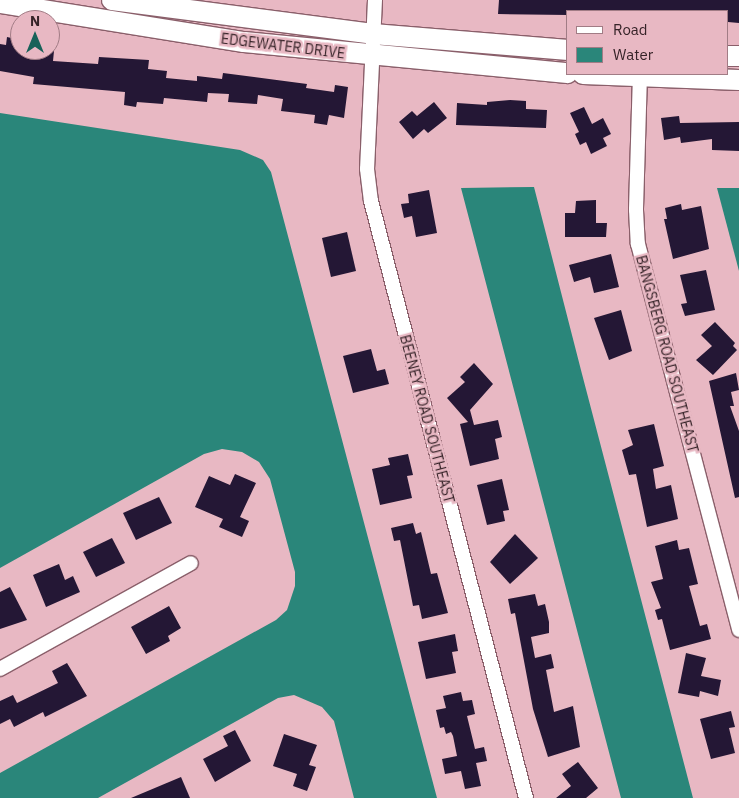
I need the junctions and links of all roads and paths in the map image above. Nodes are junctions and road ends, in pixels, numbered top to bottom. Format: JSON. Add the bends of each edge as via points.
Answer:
{"nodes":[{"id":1,"x":112,"y":0,"type":"edge"},
{"id":2,"x":375,"y":0,"type":"edge"},
{"id":3,"x":4,"y":2,"type":"edge"},
{"id":4,"x":373,"y":34,"type":"junction"},
{"id":5,"x":566,"y":50,"type":"edge"},
{"id":6,"x":372,"y":56,"type":"junction"},
{"id":7,"x":566,"y":73,"type":"edge"},
{"id":8,"x":640,"y":75,"type":"edge"},
{"id":9,"x":739,"y":80,"type":"edge"},
{"id":10,"x":191,"y":563,"type":"dead end"},
{"id":11,"x":739,"y":630,"type":"edge"},
{"id":12,"x":0,"y":669,"type":"edge"},
{"id":13,"x":526,"y":798,"type":"edge"}],
"edges":[{"from":1,"to":4,"type":"street","name":"EDGEWATER DRIVE"},
{"from":2,"to":4,"type":"street","name":"BEENEY ROAD SOUTHEAST"},
{"from":3,"to":6,"type":"street","name":"EDGEWATER DRIVE","via":[[244,42]]},
{"from":4,"to":5,"type":"street","name":"EDGEWATER DRIVE"},
{"from":4,"to":6,"type":"street","name":"BEENEY ROAD SOUTHEAST"},
{"from":6,"to":7,"type":"street","name":"EDGEWATER DRIVE"},
{"from":6,"to":13,"type":"street","name":"BEENEY ROAD SOUTHEAST","via":[[367,169],[370,201]]},
{"from":8,"to":9,"type":"street"},
{"from":8,"to":11,"type":"street","name":"BANGSBERG ROAD SOUTHEAST","via":[[638,244]]},
{"from":10,"to":12,"type":"street"}]}
